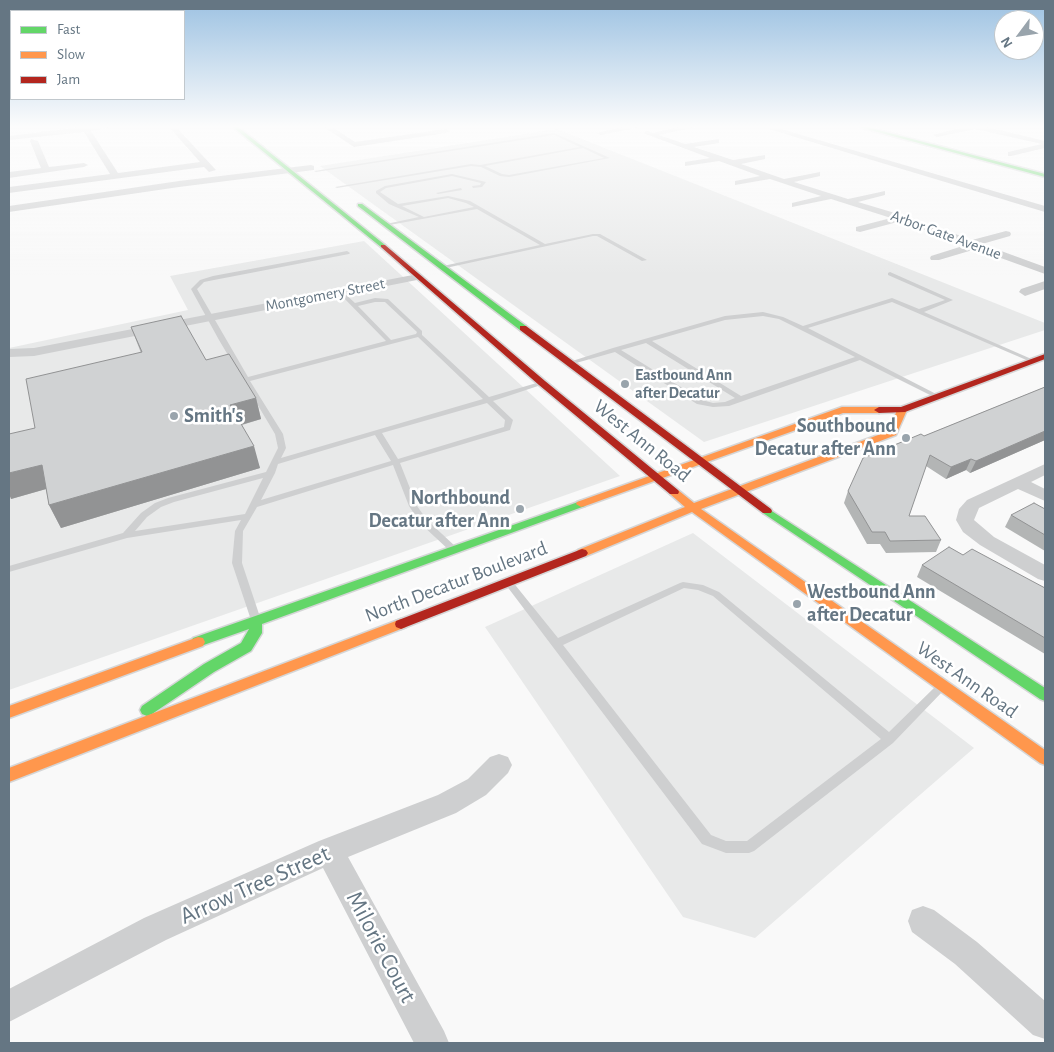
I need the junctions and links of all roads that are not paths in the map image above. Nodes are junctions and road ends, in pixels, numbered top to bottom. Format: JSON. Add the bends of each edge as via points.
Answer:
{"nodes":[{"id":1,"x":115,"y":176,"type":"edge"},
{"id":2,"x":251,"y":176,"type":"edge"},
{"id":3,"x":295,"y":176,"type":"edge"},
{"id":4,"x":322,"y":176,"type":"edge"},
{"id":5,"x":404,"y":176,"type":"edge"},
{"id":6,"x":446,"y":176,"type":"edge"},
{"id":7,"x":464,"y":176,"type":"edge"},
{"id":8,"x":769,"y":176,"type":"joint"},
{"id":9,"x":808,"y":176,"type":"edge"},
{"id":10,"x":933,"y":176,"type":"edge"},
{"id":11,"x":375,"y":181,"type":"joint"},
{"id":12,"x":368,"y":182,"type":"junction"},
{"id":13,"x":784,"y":182,"type":"junction"},
{"id":14,"x":738,"y":183,"type":"dead end"},
{"id":15,"x":473,"y":187,"type":"dead end"},
{"id":16,"x":337,"y":188,"type":"junction"},
{"id":17,"x":461,"y":189,"type":"dead end"},
{"id":18,"x":9,"y":190,"type":"edge"},
{"id":19,"x":378,"y":190,"type":"junction"},
{"id":20,"x":882,"y":193,"type":"dead end"},
{"id":21,"x":831,"y":196,"type":"junction"},
{"id":22,"x":388,"y":201,"type":"junction"},
{"id":23,"x":848,"y":201,"type":"junction"},
{"id":24,"x":795,"y":205,"type":"dead end"},
{"id":25,"x":396,"y":206,"type":"junction"},
{"id":26,"x":478,"y":208,"type":"junction"},
{"id":27,"x":9,"y":209,"type":"edge"},
{"id":28,"x":1045,"y":209,"type":"edge"},
{"id":29,"x":424,"y":218,"type":"junction"},
{"id":30,"x":902,"y":218,"type":"junction"},
{"id":31,"x":386,"y":225,"type":"junction"},
{"id":32,"x":860,"y":229,"type":"dead end"},
{"id":33,"x":1006,"y":234,"type":"dead end"},
{"id":34,"x":381,"y":245,"type":"junction"},
{"id":35,"x":973,"y":245,"type":"junction"},
{"id":36,"x":545,"y":246,"type":"junction"},
{"id":37,"x":347,"y":253,"type":"dead end"},
{"id":38,"x":935,"y":258,"type":"dead end"},
{"id":39,"x":644,"y":260,"type":"dead end"},
{"id":40,"x":443,"y":268,"type":"junction"},
{"id":41,"x":1045,"y":271,"type":"edge"},
{"id":42,"x":890,"y":274,"type":"dead end"},
{"id":43,"x":415,"y":275,"type":"junction"},
{"id":44,"x":1045,"y":285,"type":"edge"},
{"id":45,"x":1025,"y":292,"type":"dead end"},
{"id":46,"x":342,"y":293,"type":"junction"},
{"id":47,"x":353,"y":305,"type":"junction"},
{"id":48,"x":494,"y":306,"type":"junction"},
{"id":49,"x":920,"y":311,"type":"junction"},
{"id":50,"x":232,"y":312,"type":"junction"},
{"id":51,"x":210,"y":316,"type":"junction"},
{"id":52,"x":803,"y":328,"type":"junction"},
{"id":53,"x":419,"y":335,"type":"junction"},
{"id":54,"x":647,"y":341,"type":"junction"},
{"id":55,"x":390,"y":342,"type":"junction"},
{"id":56,"x":615,"y":349,"type":"junction"},
{"id":57,"x":9,"y":353,"type":"edge"},
{"id":58,"x":1045,"y":356,"type":"edge"},
{"id":59,"x":861,"y":357,"type":"junction"},
{"id":60,"x":1033,"y":361,"type":"junction"},
{"id":61,"x":569,"y":364,"type":"junction"},
{"id":62,"x":246,"y":380,"type":"junction"},
{"id":63,"x":542,"y":384,"type":"junction"},
{"id":64,"x":938,"y":397,"type":"junction"},
{"id":65,"x":741,"y":399,"type":"junction"},
{"id":66,"x":488,"y":400,"type":"junction"},
{"id":67,"x":902,"y":410,"type":"junction"},
{"id":68,"x":377,"y":432,"type":"junction"},
{"id":69,"x":276,"y":462,"type":"junction"},
{"id":70,"x":396,"y":462,"type":"junction"},
{"id":71,"x":699,"y":462,"type":"junction"},
{"id":72,"x":1045,"y":469,"type":"edge"},
{"id":73,"x":271,"y":473,"type":"junction"},
{"id":74,"x":655,"y":478,"type":"junction"},
{"id":75,"x":1017,"y":482,"type":"junction"},
{"id":76,"x":737,"y":490,"type":"junction"},
{"id":77,"x":1045,"y":496,"type":"edge"},
{"id":78,"x":254,"y":505,"type":"junction"},
{"id":79,"x":693,"y":508,"type":"junction"},
{"id":80,"x":248,"y":516,"type":"junction"},
{"id":81,"x":126,"y":535,"type":"junction"},
{"id":82,"x":453,"y":550,"type":"junction"},
{"id":83,"x":9,"y":570,"type":"edge"},
{"id":84,"x":1045,"y":574,"type":"edge"},
{"id":85,"x":508,"y":583,"type":"junction"},
{"id":86,"x":256,"y":620,"type":"junction"},
{"id":87,"x":555,"y":644,"type":"junction"},
{"id":88,"x":943,"y":686,"type":"junction"},
{"id":89,"x":1045,"y":695,"type":"edge"},
{"id":90,"x":9,"y":712,"type":"edge"},
{"id":91,"x":109,"y":736,"type":"junction"},
{"id":92,"x":889,"y":739,"type":"junction"},
{"id":93,"x":1045,"y":758,"type":"edge"},
{"id":94,"x":500,"y":765,"type":"dead end"},
{"id":95,"x":9,"y":775,"type":"edge"},
{"id":96,"x":329,"y":851,"type":"junction"},
{"id":97,"x":923,"y":921,"type":"dead end"},
{"id":98,"x":9,"y":1006,"type":"edge"},
{"id":99,"x":1045,"y":1023,"type":"edge"},
{"id":100,"x":432,"y":1043,"type":"edge"}],
"edges":[{"from":1,"to":18,"type":"street"},
{"from":2,"to":27,"type":"street"},
{"from":3,"to":34,"type":"main road","name":"West Ann Road"},
{"from":4,"to":16,"type":"main road","name":"West Ann Road"},
{"from":5,"to":11,"type":"lane"},
{"from":6,"to":19,"type":"lane"},
{"from":7,"to":15,"type":"lane","via":[[484,182]]},
{"from":8,"to":13,"type":"street","name":"Arbor Gate Avenue"},
{"from":8,"to":14,"type":"street"},
{"from":9,"to":13,"type":"street"},
{"from":10,"to":28,"type":"street"},
{"from":11,"to":12,"type":"lane"},
{"from":12,"to":16,"type":"lane"},
{"from":12,"to":19,"type":"lane"},
{"from":13,"to":21,"type":"street","name":"Arbor Gate Avenue"},
{"from":16,"to":31,"type":"main road","name":"West Ann Road"},
{"from":17,"to":22,"type":"lane"},
{"from":19,"to":22,"type":"lane"},
{"from":20,"to":23,"type":"street"},
{"from":21,"to":23,"type":"street","name":"Arbor Gate Avenue"},
{"from":21,"to":24,"type":"street"},
{"from":22,"to":25,"type":"lane"},
{"from":23,"to":30,"type":"street","name":"Arbor Gate Avenue"},
{"from":25,"to":26,"type":"lane","via":[[448,197]]},
{"from":25,"to":29,"type":"lane"},
{"from":26,"to":29,"type":"lane"},
{"from":26,"to":36,"type":"lane"},
{"from":29,"to":31,"type":"lane"},
{"from":30,"to":32,"type":"street"},
{"from":30,"to":35,"type":"street","name":"Arbor Gate Avenue"},
{"from":31,"to":40,"type":"main road","name":"West Ann Road"},
{"from":33,"to":35,"type":"street"},
{"from":34,"to":40,"type":"main road","via":[[419,264]]},
{"from":34,"to":43,"type":"main road","name":"West Ann Road"},
{"from":35,"to":38,"type":"street"},
{"from":35,"to":41,"type":"street","name":"Arbor Gate Avenue"},
{"from":36,"to":39,"type":"lane","via":[[598,235]]},
{"from":36,"to":40,"type":"lane"},
{"from":37,"to":51,"type":"lane","via":[[202,281],[194,288]]},
{"from":40,"to":48,"type":"main road","name":"West Ann Road"},
{"from":42,"to":49,"type":"lane","via":[[950,300]]},
{"from":43,"to":46,"type":"street","name":"Montgomery Street"},
{"from":43,"to":48,"type":"main road","via":[[446,282]]},
{"from":43,"to":50,"type":"street","name":"Montgomery Street","via":[[309,293]]},
{"from":43,"to":63,"type":"main road","name":"West Ann Road"},
{"from":44,"to":45,"type":"street"},
{"from":46,"to":47,"type":"lane"},
{"from":46,"to":50,"type":"street","name":"Montgomery Street"},
{"from":47,"to":53,"type":"lane","via":[[386,300],[420,332]]},
{"from":47,"to":55,"type":"lane"},
{"from":48,"to":61,"type":"main road","name":"West Ann Road"},
{"from":49,"to":52,"type":"lane","via":[[888,300]]},
{"from":49,"to":60,"type":"lane"},
{"from":50,"to":51,"type":"street","name":"Montgomery Street"},
{"from":51,"to":57,"type":"street","name":"Montgomery Street","via":[[34,352]]},
{"from":51,"to":62,"type":"lane"},
{"from":52,"to":54,"type":"lane","via":[[763,314],[744,315]]},
{"from":52,"to":59,"type":"lane"},
{"from":53,"to":55,"type":"lane"},
{"from":53,"to":66,"type":"lane"},
{"from":54,"to":56,"type":"lane"},
{"from":54,"to":65,"type":"lane"},
{"from":55,"to":62,"type":"lane"},
{"from":56,"to":61,"type":"lane"},
{"from":56,"to":65,"type":"lane","via":[[700,402],[713,405]]},
{"from":58,"to":60,"type":"main road","name":"North Decatur Boulevard"},
{"from":59,"to":64,"type":"lane"},
{"from":59,"to":65,"type":"lane"},
{"from":60,"to":64,"type":"main road","name":"North Decatur Boulevard"},
{"from":61,"to":71,"type":"main road","name":"West Ann Road"},
{"from":62,"to":69,"type":"lane","via":[[279,434],[282,448]]},
{"from":63,"to":66,"type":"lane"},
{"from":63,"to":74,"type":"main road","name":"West Ann Road"},
{"from":64,"to":67,"type":"main road","name":"North Decatur Boulevard"},
{"from":66,"to":68,"type":"lane"},
{"from":66,"to":70,"type":"lane","via":[[509,420],[507,428]]},
{"from":67,"to":71,"type":"main road","name":"North Decatur Boulevard","via":[[842,410]]},
{"from":67,"to":76,"type":"main road","name":"North Decatur Boulevard","via":[[893,433]]},
{"from":68,"to":69,"type":"lane"},
{"from":68,"to":70,"type":"lane"},
{"from":69,"to":73,"type":"lane"},
{"from":70,"to":78,"type":"lane"},
{"from":70,"to":82,"type":"lane","via":[[413,506],[424,522]]},
{"from":71,"to":74,"type":"main road","name":"North Decatur Boulevard"},
{"from":71,"to":76,"type":"main road","name":"West Ann Road"},
{"from":72,"to":75,"type":"street"},
{"from":73,"to":78,"type":"lane"},
{"from":73,"to":81,"type":"lane","via":[[164,502],[144,515]]},
{"from":74,"to":79,"type":"main road","name":"West Ann Road"},
{"from":74,"to":82,"type":"main road","name":"North Decatur Boulevard"},
{"from":75,"to":77,"type":"street"},
{"from":75,"to":84,"type":"street","via":[[973,504],[968,508],[965,520],[987,541]]},
{"from":76,"to":79,"type":"main road","name":"North Decatur Boulevard"},
{"from":76,"to":89,"type":"main road","name":"West Ann Road"},
{"from":78,"to":80,"type":"lane"},
{"from":79,"to":85,"type":"main road","name":"North Decatur Boulevard"},
{"from":79,"to":88,"type":"main road","name":"West Ann Road"},
{"from":80,"to":81,"type":"lane"},
{"from":80,"to":86,"type":"lane","via":[[239,531],[237,563]]},
{"from":81,"to":83,"type":"lane"},
{"from":82,"to":86,"type":"main road","name":"North Decatur Boulevard"},
{"from":85,"to":87,"type":"lane"},
{"from":85,"to":91,"type":"main road","name":"North Decatur Boulevard"},
{"from":86,"to":90,"type":"main road","name":"North Decatur Boulevard"},
{"from":86,"to":91,"type":"main road","via":[[256,633],[246,647],[209,668]]},
{"from":87,"to":92,"type":"lane","via":[[683,586],[700,587],[716,594]]},
{"from":87,"to":92,"type":"lane","via":[[707,840],[726,847],[749,847]]},
{"from":88,"to":92,"type":"lane"},
{"from":88,"to":93,"type":"main road","name":"West Ann Road"},
{"from":91,"to":95,"type":"main road","name":"North Decatur Boulevard"},
{"from":94,"to":96,"type":"street","name":"Arrow Tree Street","via":[[477,787],[447,804]]},
{"from":96,"to":98,"type":"street","name":"Arrow Tree Street","via":[[155,929]]},
{"from":96,"to":100,"type":"street","name":"Milorie Court"},
{"from":97,"to":99,"type":"street","via":[[966,953]]}]}
